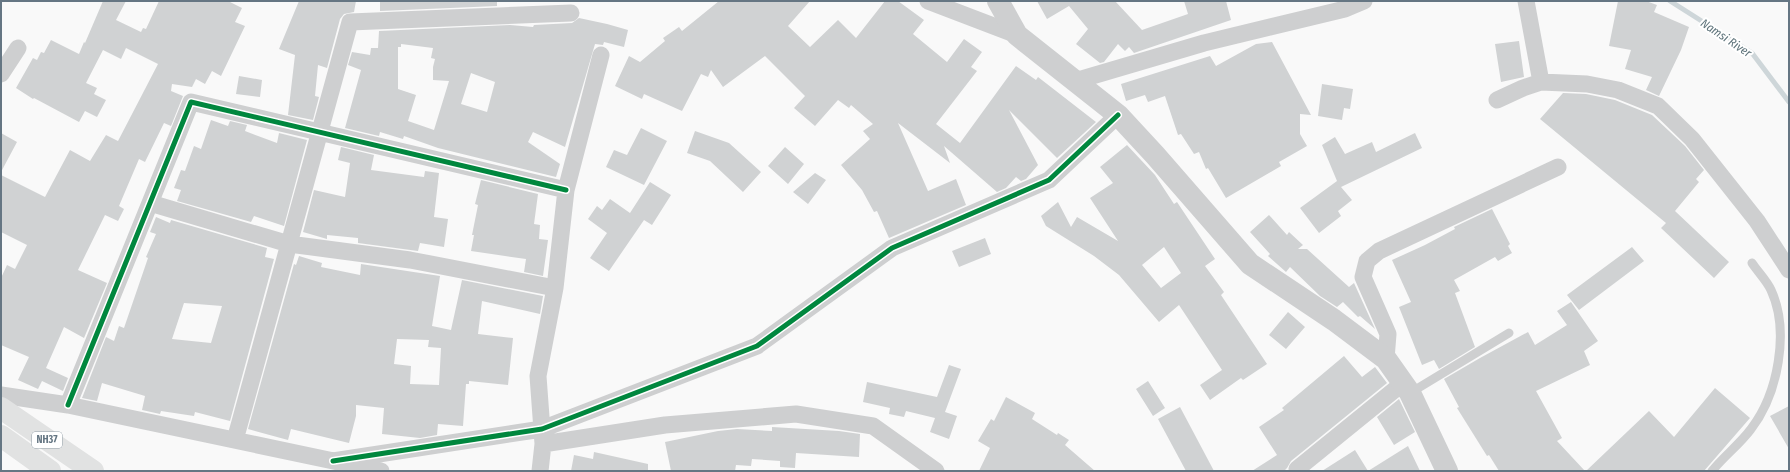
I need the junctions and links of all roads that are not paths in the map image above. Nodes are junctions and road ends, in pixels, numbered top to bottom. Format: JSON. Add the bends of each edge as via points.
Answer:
{"nodes":[{"id":1,"x":928,"y":1,"type":"edge"},
{"id":2,"x":998,"y":1,"type":"edge"},
{"id":3,"x":1364,"y":1,"type":"edge"},
{"id":4,"x":1526,"y":1,"type":"edge"},
{"id":5,"x":570,"y":13,"type":"dead end"},
{"id":6,"x":1017,"y":36,"type":"junction"},
{"id":7,"x":18,"y":48,"type":"dead end"},
{"id":8,"x":601,"y":55,"type":"dead end"},
{"id":9,"x":1,"y":74,"type":"edge"},
{"id":10,"x":1075,"y":81,"type":"junction"},
{"id":11,"x":1541,"y":82,"type":"junction"},
{"id":12,"x":1497,"y":100,"type":"dead end"},
{"id":13,"x":1118,"y":115,"type":"junction"},
{"id":14,"x":320,"y":132,"type":"junction"},
{"id":15,"x":1558,"y":167,"type":"dead end"},
{"id":16,"x":566,"y":190,"type":"junction"},
{"id":17,"x":150,"y":202,"type":"junction"},
{"id":18,"x":289,"y":244,"type":"junction"},
{"id":19,"x":1752,"y":263,"type":"dead end"},
{"id":20,"x":1789,"y":270,"type":"edge"},
{"id":21,"x":555,"y":288,"type":"junction"},
{"id":22,"x":1509,"y":333,"type":"dead end"},
{"id":23,"x":1386,"y":359,"type":"junction"},
{"id":24,"x":1407,"y":388,"type":"junction"},
{"id":25,"x":1,"y":395,"type":"edge"},
{"id":26,"x":68,"y":405,"type":"junction"},
{"id":27,"x":1,"y":408,"type":"edge"},
{"id":28,"x":1,"y":436,"type":"edge"},
{"id":29,"x":542,"y":436,"type":"junction"},
{"id":30,"x":235,"y":440,"type":"junction"},
{"id":31,"x":333,"y":461,"type":"junction"},
{"id":32,"x":1296,"y":469,"type":"dead end"},
{"id":33,"x":50,"y":471,"type":"edge"},
{"id":34,"x":93,"y":471,"type":"edge"},
{"id":35,"x":381,"y":471,"type":"edge"},
{"id":36,"x":540,"y":471,"type":"edge"},
{"id":37,"x":936,"y":471,"type":"edge"},
{"id":38,"x":1447,"y":471,"type":"edge"},
{"id":39,"x":1712,"y":471,"type":"edge"}],
"edges":[{"from":1,"to":6,"type":"street"},
{"from":2,"to":6,"type":"street"},
{"from":3,"to":10,"type":"street","via":[[1338,11],[1204,42]]},
{"from":4,"to":11,"type":"street"},
{"from":5,"to":14,"type":"street","via":[[350,22]]},
{"from":6,"to":10,"type":"street"},
{"from":7,"to":9,"type":"street"},
{"from":8,"to":16,"type":"street"},
{"from":10,"to":13,"type":"street"},
{"from":11,"to":12,"type":"street"},
{"from":11,"to":20,"type":"street","via":[[1587,84],[1618,90],[1658,106],[1692,139],[1757,221]]},
{"from":13,"to":23,"type":"street","via":[[1250,264],[1334,320]]},
{"from":13,"to":29,"type":"street","via":[[1048,180],[892,248],[757,346]]},
{"from":14,"to":16,"type":"street"},
{"from":14,"to":17,"type":"street","via":[[191,102]]},
{"from":14,"to":18,"type":"street"},
{"from":15,"to":23,"type":"street","via":[[1379,251],[1367,260],[1363,277],[1388,334]]},
{"from":16,"to":21,"type":"street"},
{"from":17,"to":18,"type":"street"},
{"from":17,"to":26,"type":"street"},
{"from":18,"to":21,"type":"street","via":[[410,260]]},
{"from":18,"to":30,"type":"street"},
{"from":19,"to":39,"type":"lane","via":[[1771,290],[1780,318],[1781,338],[1774,378],[1764,409],[1751,429]]},
{"from":21,"to":29,"type":"street","via":[[538,376]]},
{"from":22,"to":24,"type":"lane"},
{"from":23,"to":24,"type":"street"},
{"from":24,"to":32,"type":"street"},
{"from":24,"to":38,"type":"street"},
{"from":25,"to":26,"type":"street"},
{"from":26,"to":30,"type":"street"},
{"from":27,"to":34,"type":"highway","number":"NH37"},
{"from":28,"to":33,"type":"highway","number":"NH37"},
{"from":29,"to":31,"type":"street"},
{"from":29,"to":36,"type":"street"},
{"from":29,"to":37,"type":"street","via":[[796,414],[873,426]]},
{"from":30,"to":31,"type":"street"},
{"from":31,"to":35,"type":"street"}]}
